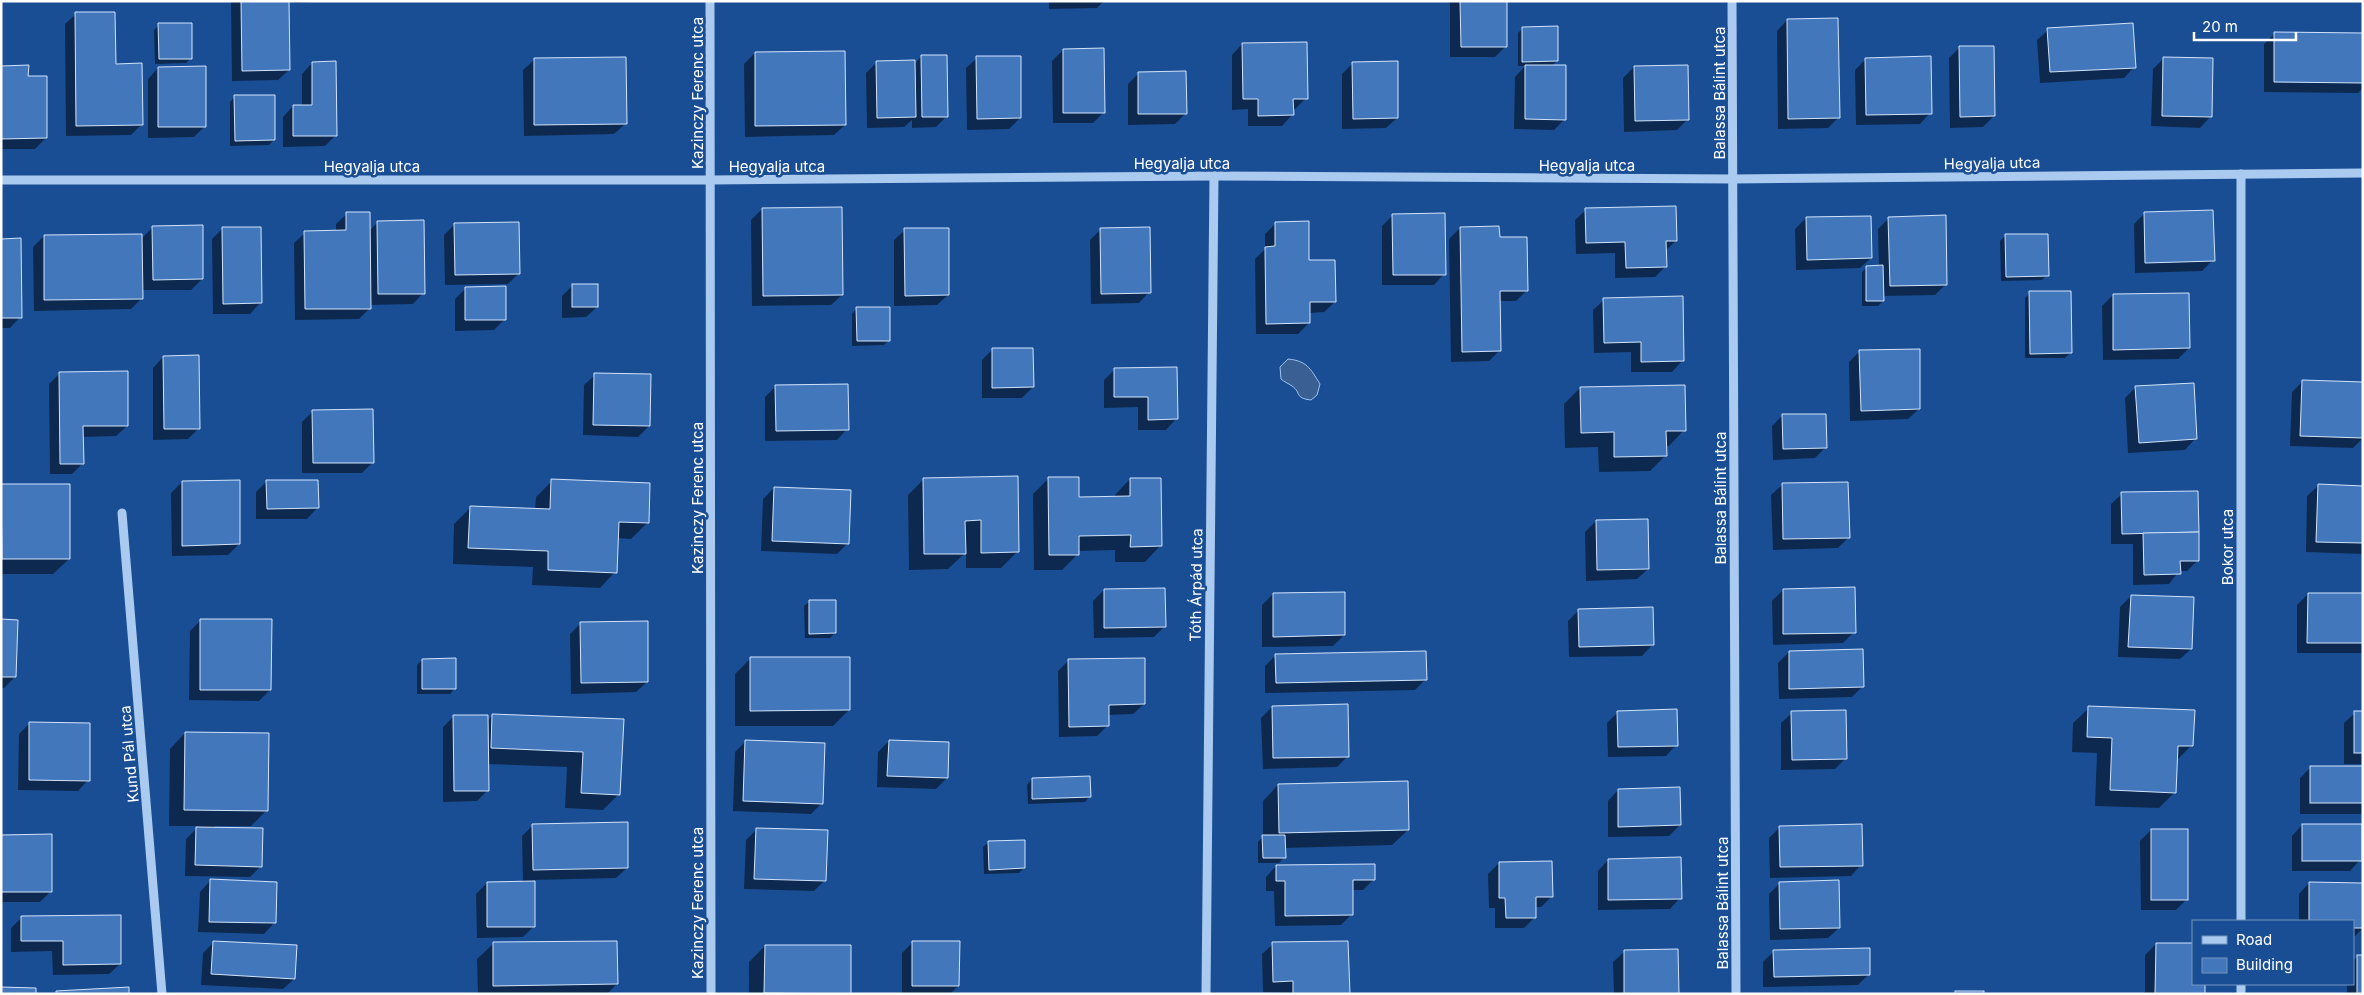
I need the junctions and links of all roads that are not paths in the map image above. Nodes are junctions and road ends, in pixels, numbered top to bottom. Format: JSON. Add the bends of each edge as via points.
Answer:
{"nodes":[{"id":1,"x":710,"y":1,"type":"edge"},
{"id":2,"x":1732,"y":1,"type":"edge"},
{"id":3,"x":2363,"y":173,"type":"edge"},
{"id":4,"x":2241,"y":174,"type":"junction"},
{"id":5,"x":1214,"y":176,"type":"junction"},
{"id":6,"x":1733,"y":179,"type":"junction"},
{"id":7,"x":1,"y":180,"type":"edge"},
{"id":8,"x":711,"y":180,"type":"junction"},
{"id":9,"x":122,"y":513,"type":"dead end"},
{"id":10,"x":2241,"y":920,"type":"edge"},
{"id":11,"x":162,"y":994,"type":"edge"},
{"id":12,"x":711,"y":994,"type":"edge"},
{"id":13,"x":1206,"y":994,"type":"edge"},
{"id":14,"x":1736,"y":994,"type":"edge"}],
"edges":[{"from":1,"to":8,"type":"street","name":"Kazinczy Ferenc utca"},
{"from":2,"to":6,"type":"street","name":"Balassa Bálint utca"},
{"from":3,"to":4,"type":"street","name":"Hegyalja utca"},
{"from":4,"to":6,"type":"street","name":"Hegyalja utca"},
{"from":4,"to":10,"type":"street","name":"Bokor utca"},
{"from":5,"to":6,"type":"street","name":"Hegyalja utca"},
{"from":5,"to":8,"type":"street","name":"Hegyalja utca"},
{"from":5,"to":13,"type":"street","name":"Tóth Árpád utca"},
{"from":6,"to":14,"type":"street","name":"Balassa Bálint utca"},
{"from":7,"to":8,"type":"street","name":"Hegyalja utca"},
{"from":8,"to":12,"type":"street","name":"Kazinczy Ferenc utca"},
{"from":9,"to":11,"type":"street","name":"Kund Pál utca"}]}
